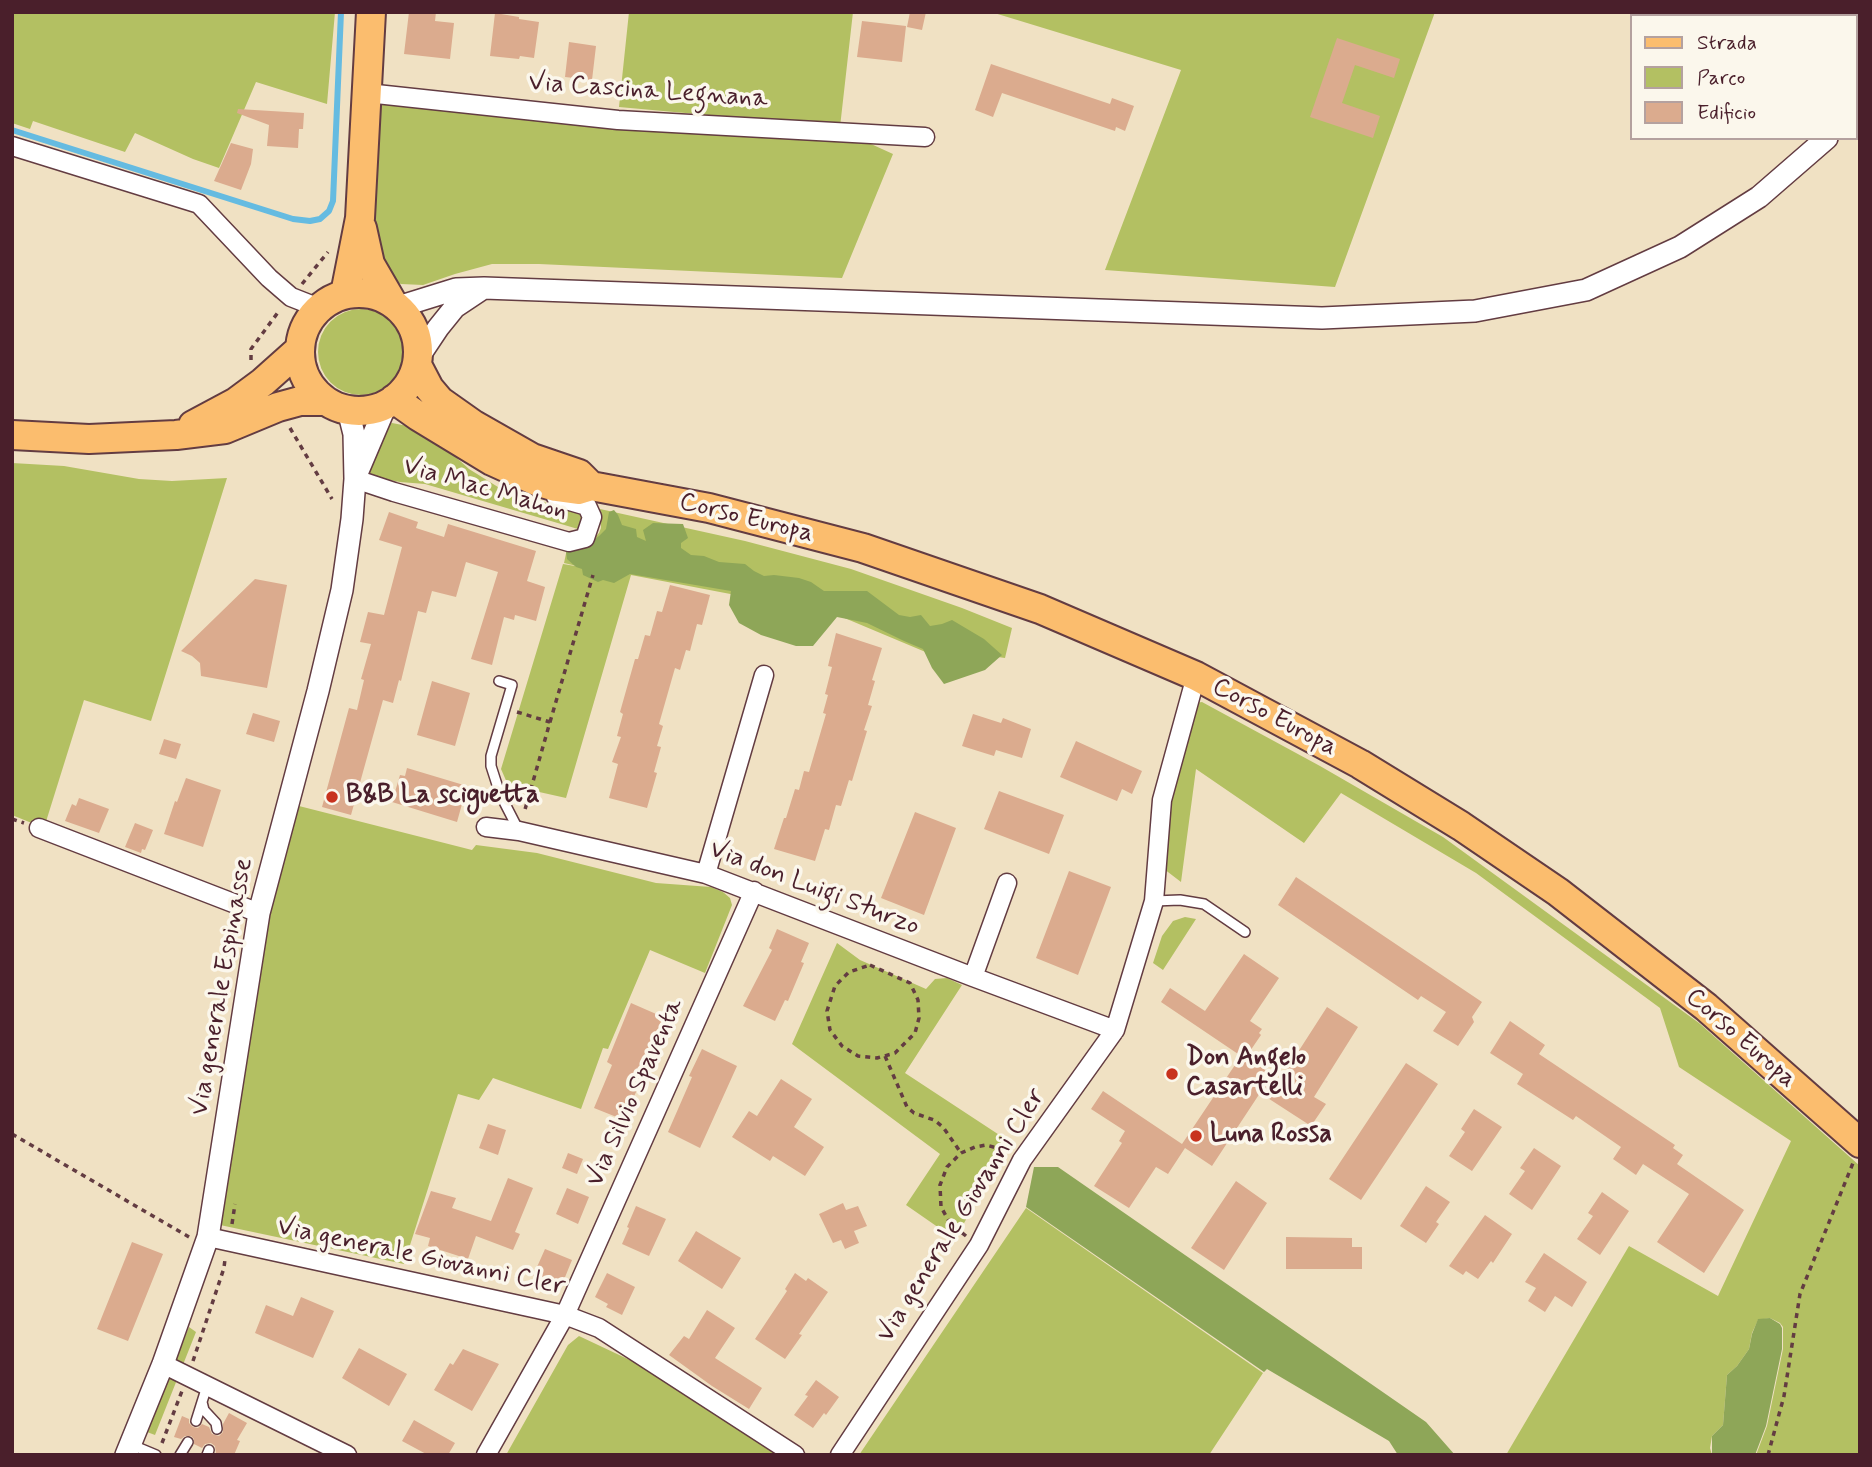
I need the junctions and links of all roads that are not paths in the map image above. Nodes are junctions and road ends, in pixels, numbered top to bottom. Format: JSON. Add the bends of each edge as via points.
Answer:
{"nodes":[{"id":1,"x":371,"y":12,"type":"edge"},
{"id":2,"x":367,"y":93,"type":"junction"},
{"id":3,"x":925,"y":137,"type":"dead end"},
{"id":4,"x":1825,"y":140,"type":"edge"},
{"id":5,"x":12,"y":146,"type":"edge"},
{"id":6,"x":360,"y":218,"type":"junction"},
{"id":7,"x":484,"y":288,"type":"junction"},
{"id":8,"x":345,"y":294,"type":"junction"},
{"id":9,"x":395,"y":305,"type":"junction"},
{"id":10,"x":319,"y":308,"type":"junction"},
{"id":11,"x":300,"y":349,"type":"junction"},
{"id":12,"x":417,"y":362,"type":"junction"},
{"id":13,"x":390,"y":402,"type":"junction"},
{"id":14,"x":337,"y":405,"type":"junction"},
{"id":15,"x":12,"y":435,"type":"edge"},
{"id":16,"x":176,"y":435,"type":"junction"},
{"id":17,"x":458,"y":439,"type":"junction"},
{"id":18,"x":355,"y":479,"type":"junction"},
{"id":19,"x":591,"y":486,"type":"junction"},
{"id":20,"x":764,"y":675,"type":"dead end"},
{"id":21,"x":1196,"y":676,"type":"junction"},
{"id":22,"x":499,"y":681,"type":"dead end"},
{"id":23,"x":486,"y":827,"type":"dead end"},
{"id":24,"x":38,"y":828,"type":"dead end"},
{"id":25,"x":519,"y":831,"type":"junction"},
{"id":26,"x":706,"y":874,"type":"junction"},
{"id":27,"x":1007,"y":883,"type":"dead end"},
{"id":28,"x":754,"y":891,"type":"junction"},
{"id":29,"x":1154,"y":901,"type":"junction"},
{"id":30,"x":259,"y":913,"type":"junction"},
{"id":31,"x":1245,"y":932,"type":"dead end"},
{"id":32,"x":973,"y":977,"type":"junction"},
{"id":33,"x":1115,"y":1030,"type":"junction"},
{"id":34,"x":1857,"y":1150,"type":"edge"},
{"id":35,"x":214,"y":1242,"type":"junction"},
{"id":36,"x":565,"y":1315,"type":"junction"},
{"id":37,"x":163,"y":1364,"type":"junction"},
{"id":38,"x":204,"y":1393,"type":"junction"},
{"id":39,"x":196,"y":1421,"type":"dead end"},
{"id":40,"x":217,"y":1429,"type":"dead end"},
{"id":41,"x":188,"y":1442,"type":"dead end"},
{"id":42,"x":128,"y":1450,"type":"edge"},
{"id":43,"x":157,"y":1455,"type":"edge"},
{"id":44,"x":180,"y":1455,"type":"edge"},
{"id":45,"x":347,"y":1455,"type":"edge"},
{"id":46,"x":486,"y":1455,"type":"edge"},
{"id":47,"x":795,"y":1455,"type":"edge"},
{"id":48,"x":840,"y":1455,"type":"edge"}],
"edges":[{"from":1,"to":2,"type":"main road"},
{"from":2,"to":3,"type":"street","name":"Via Cascina Legnana","via":[[618,120]]},
{"from":2,"to":6,"type":"main road"},
{"from":4,"to":7,"type":"street","via":[[1759,197],[1681,247],[1586,290],[1475,312],[1322,318]]},
{"from":5,"to":10,"type":"street","via":[[199,204],[276,284],[292,297]]},
{"from":6,"to":8,"type":"main road"},
{"from":6,"to":9,"type":"main road","via":[[370,264]]},
{"from":7,"to":9,"type":"street","via":[[456,289]]},
{"from":7,"to":12,"type":"street","via":[[455,307]]},
{"from":8,"to":9,"type":"main road","via":[[377,295]]},
{"from":8,"to":10,"type":"main road"},
{"from":9,"to":12,"type":"main road","via":[[417,339]]},
{"from":10,"to":11,"type":"main road","via":[[305,326]]},
{"from":11,"to":14,"type":"main road","via":[[302,369],[311,387]]},
{"from":11,"to":16,"type":"main road","via":[[236,402]]},
{"from":12,"to":13,"type":"main road","via":[[408,384]]},
{"from":12,"to":19,"type":"main road","name":"Corso Europa","via":[[440,401],[532,458],[579,474]]},
{"from":13,"to":14,"type":"main road","via":[[368,410]]},
{"from":13,"to":17,"type":"main road","name":"Corso Europa"},
{"from":13,"to":18,"type":"street","name":"Via generale Espinasse"},
{"from":14,"to":16,"type":"main road","via":[[300,401],[225,429]]},
{"from":14,"to":18,"type":"street","name":"Via generale Espinasse","via":[[354,434]]},
{"from":15,"to":16,"type":"main road","via":[[89,439]]},
{"from":17,"to":18,"type":"street","name":"Via Mac Mahon","via":[[464,453],[505,481],[587,506],[592,516],[585,537],[569,542]]},
{"from":17,"to":19,"type":"main road","name":"Corso Europa","via":[[536,481],[578,490]]},
{"from":18,"to":30,"type":"street","name":"Via generale Espinasse","via":[[342,590]]},
{"from":19,"to":21,"type":"main road","name":"Corso Europa","via":[[709,508],[863,548],[1040,609]]},
{"from":20,"to":26,"type":"street"},
{"from":21,"to":29,"type":"street","name":"Via generale Giovanni Cler","via":[[1162,800]]},
{"from":21,"to":34,"type":"main road","name":"Corso Europa","via":[[1360,764],[1558,892],[1706,1007]]},
{"from":22,"to":25,"type":"lane","via":[[512,685],[491,765]]},
{"from":23,"to":25,"type":"street","name":"Via don Luigi Sturzo"},
{"from":24,"to":30,"type":"street"},
{"from":25,"to":26,"type":"street","name":"Via don Luigi Sturzo"},
{"from":26,"to":28,"type":"street","name":"Via don Luigi Sturzo"},
{"from":27,"to":32,"type":"street"},
{"from":28,"to":32,"type":"street","name":"Via don Luigi Sturzo"},
{"from":28,"to":36,"type":"street","name":"Via Silvio Spaventa"},
{"from":29,"to":31,"type":"lane","via":[[1204,904]]},
{"from":29,"to":33,"type":"street","name":"Via generale Giovanni Cler"},
{"from":30,"to":35,"type":"street","name":"Via generale Espinasse"},
{"from":32,"to":33,"type":"street","name":"Via don Luigi Sturzo"},
{"from":33,"to":48,"type":"street","name":"Via generale Giovanni Cler","via":[[1021,1160],[979,1245]]},
{"from":35,"to":36,"type":"street","name":"Via generale Giovanni Cler"},
{"from":35,"to":37,"type":"street","name":"Via generale Espinasse"},
{"from":36,"to":46,"type":"street","name":"Via Silvio Spaventa"},
{"from":36,"to":47,"type":"street","name":"Via generale Giovanni Cler","via":[[598,1328]]},
{"from":37,"to":38,"type":"street"},
{"from":37,"to":42,"type":"street","name":"Via generale Espinasse"},
{"from":38,"to":39,"type":"lane"},
{"from":38,"to":40,"type":"lane","via":[[204,1410]]},
{"from":38,"to":45,"type":"street"},
{"from":41,"to":44,"type":"lane"},
{"from":42,"to":43,"type":"lane"}]}
